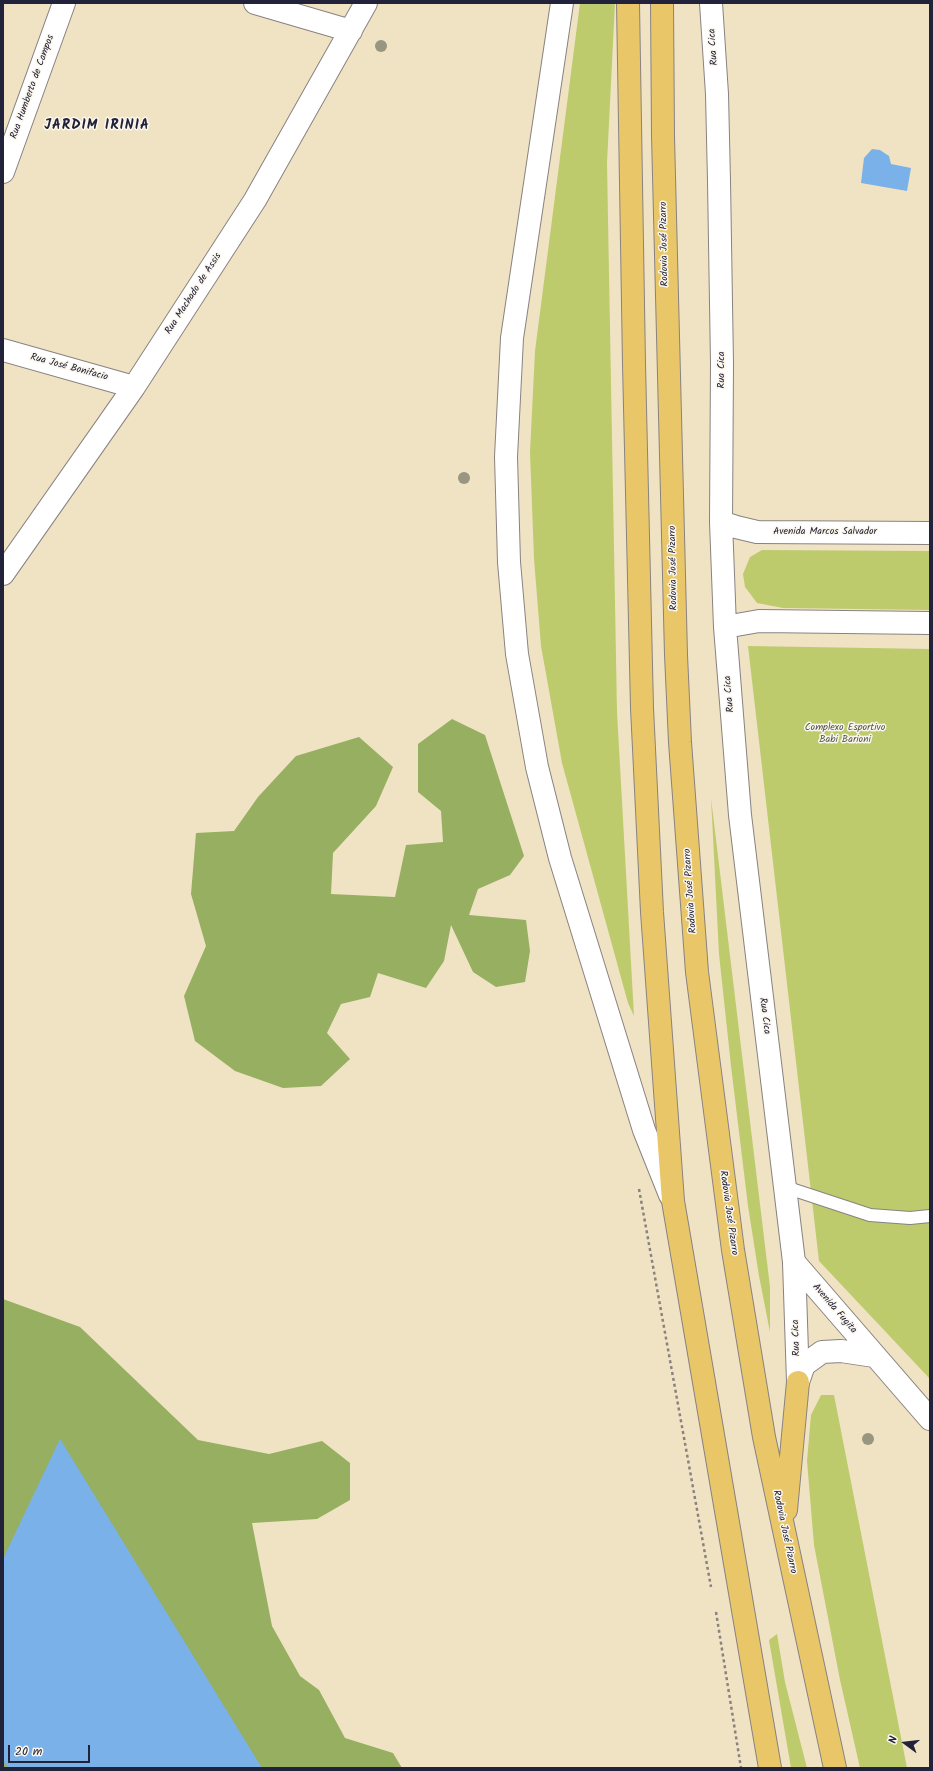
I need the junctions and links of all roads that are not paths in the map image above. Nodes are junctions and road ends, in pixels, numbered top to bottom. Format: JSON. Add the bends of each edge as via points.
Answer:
{"nodes":[{"id":1,"x":64,"y":3,"type":"edge"},
{"id":2,"x":255,"y":3,"type":"edge"},
{"id":3,"x":366,"y":3,"type":"edge"},
{"id":4,"x":562,"y":3,"type":"edge"},
{"id":5,"x":628,"y":3,"type":"edge"},
{"id":6,"x":662,"y":3,"type":"edge"},
{"id":7,"x":710,"y":3,"type":"edge"},
{"id":8,"x":351,"y":31,"type":"junction"},
{"id":9,"x":3,"y":172,"type":"edge"},
{"id":10,"x":3,"y":350,"type":"edge"},
{"id":11,"x":134,"y":387,"type":"junction"},
{"id":12,"x":721,"y":522,"type":"junction"},
{"id":13,"x":930,"y":533,"type":"edge"},
{"id":14,"x":3,"y":574,"type":"edge"},
{"id":15,"x":930,"y":622,"type":"edge"},
{"id":16,"x":725,"y":627,"type":"junction"},
{"id":17,"x":785,"y":1187,"type":"junction"},
{"id":18,"x":673,"y":1201,"type":"junction"},
{"id":19,"x":930,"y":1216,"type":"edge"},
{"id":20,"x":794,"y":1262,"type":"junction"},
{"id":21,"x":874,"y":1356,"type":"junction"},
{"id":22,"x":798,"y":1382,"type":"junction"},
{"id":23,"x":930,"y":1419,"type":"edge"},
{"id":24,"x":784,"y":1533,"type":"junction"},
{"id":25,"x":770,"y":1768,"type":"edge"},
{"id":26,"x":835,"y":1768,"type":"edge"}],
"edges":[{"from":1,"to":9,"type":"street","name":"Rua Humberto de Campos"},
{"from":2,"to":8,"type":"street"},
{"from":3,"to":8,"type":"street","name":"Rua Machado de Assis"},
{"from":4,"to":18,"type":"street","via":[[512,338],[506,457],[508,562],[517,654],[537,767],[560,858],[644,1130]]},
{"from":5,"to":18,"type":"main road","via":[[642,708],[652,912]]},
{"from":6,"to":24,"type":"main road","name":"Rodovia José Pizarro","via":[[676,655],[697,972],[733,1250],[764,1437]]},
{"from":7,"to":12,"type":"street","name":"Rua Cica","via":[[717,94],[719,181]]},
{"from":8,"to":11,"type":"street","name":"Rua Machado de Assis","via":[[255,200]]},
{"from":10,"to":11,"type":"street","name":"Rua José Bonifacio"},
{"from":11,"to":14,"type":"street","name":"Rua Machado de Assis"},
{"from":12,"to":13,"type":"street","name":"Avenida Marcos Salvador","via":[[757,532]]},
{"from":12,"to":16,"type":"street","name":"Rua Cica"},
{"from":15,"to":16,"type":"street","via":[[759,621]]},
{"from":16,"to":17,"type":"street","name":"Rua Cica","via":[[740,815]]},
{"from":17,"to":19,"type":"lane","via":[[870,1215],[910,1218]]},
{"from":17,"to":20,"type":"street","name":"Rua Cica"},
{"from":18,"to":25,"type":"main road"},
{"from":20,"to":21,"type":"street","name":"Avenida Fugita"},
{"from":20,"to":22,"type":"street","name":"Rua Cica"},
{"from":21,"to":22,"type":"street","via":[[841,1350],[822,1352],[804,1365]]},
{"from":21,"to":23,"type":"street","name":"Avenida Fugita"},
{"from":22,"to":24,"type":"main road"},
{"from":24,"to":26,"type":"main road","name":"Rodovia José Pizarro"}]}
